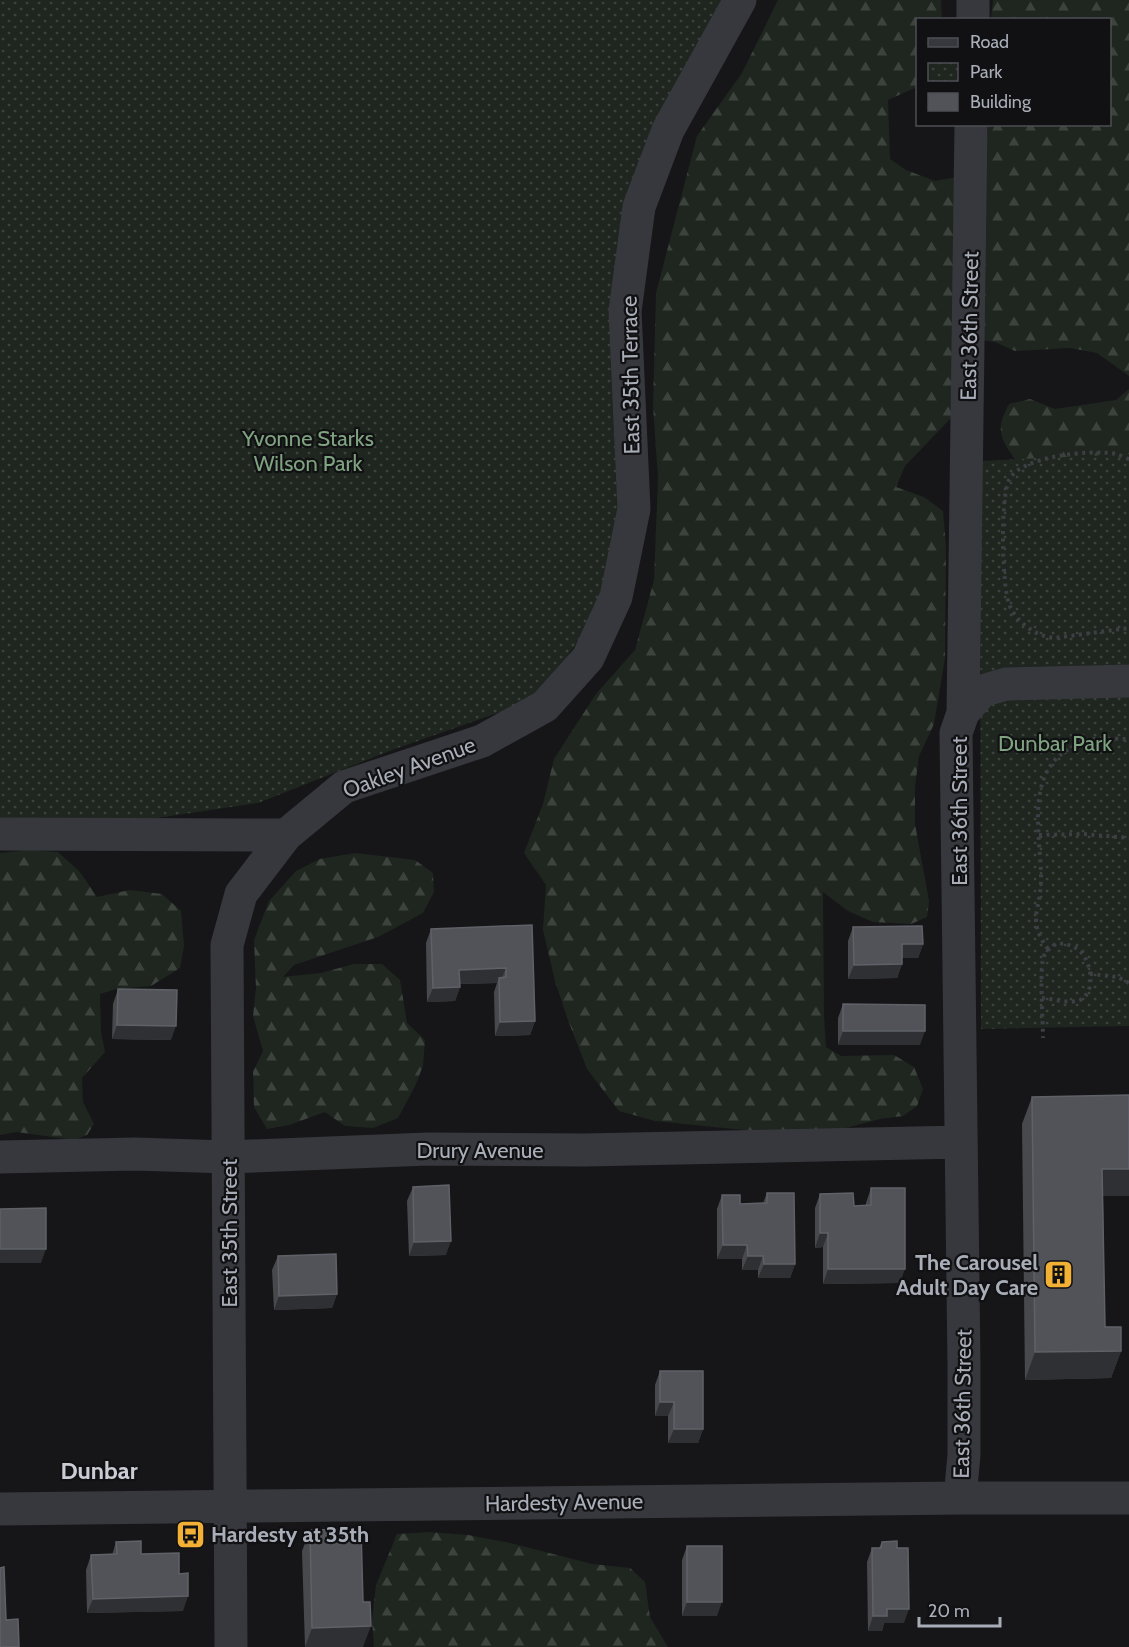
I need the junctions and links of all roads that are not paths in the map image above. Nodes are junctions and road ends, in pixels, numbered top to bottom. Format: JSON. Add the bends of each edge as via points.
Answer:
{"nodes":[{"id":1,"x":740,"y":0,"type":"edge"},
{"id":2,"x":973,"y":0,"type":"edge"},
{"id":3,"x":973,"y":18,"type":"edge"},
{"id":4,"x":972,"y":126,"type":"edge"},
{"id":5,"x":588,"y":658,"type":"joint"},
{"id":6,"x":1129,"y":681,"type":"edge"},
{"id":7,"x":963,"y":712,"type":"junction"},
{"id":8,"x":0,"y":834,"type":"edge"},
{"id":9,"x":286,"y":836,"type":"junction"},
{"id":10,"x":961,"y":1142,"type":"junction"},
{"id":11,"x":0,"y":1156,"type":"edge"},
{"id":12,"x":228,"y":1157,"type":"junction"},
{"id":13,"x":960,"y":1498,"type":"junction"},
{"id":14,"x":1129,"y":1498,"type":"edge"},
{"id":15,"x":230,"y":1506,"type":"junction"},
{"id":16,"x":0,"y":1509,"type":"edge"},
{"id":17,"x":231,"y":1647,"type":"edge"}],
"edges":[{"from":1,"to":5,"type":"street","name":"East 35th Terrace","via":[[668,130],[639,207],[625,311],[634,508],[616,597]]},
{"from":2,"to":3,"type":"street"},
{"from":4,"to":7,"type":"street","name":"East 36th Street"},
{"from":5,"to":9,"type":"street","name":"Oakley Avenue","via":[[545,706],[482,741],[344,787]]},
{"from":6,"to":7,"type":"street","via":[[1006,684],[982,691]]},
{"from":7,"to":10,"type":"street","name":"East 36th Street","via":[[956,733]]},
{"from":8,"to":9,"type":"street"},
{"from":9,"to":12,"type":"street","name":"East 35th Street","via":[[241,894],[227,945]]},
{"from":10,"to":12,"type":"street","name":"Drury Avenue","via":[[585,1150],[428,1149]]},
{"from":10,"to":13,"type":"street","name":"East 36th Street","via":[[964,1455]]},
{"from":11,"to":12,"type":"street","name":"Drury Avenue"},
{"from":12,"to":15,"type":"street","name":"East 35th Street"},
{"from":13,"to":14,"type":"street","name":"Hardesty Avenue"},
{"from":13,"to":15,"type":"street","name":"Hardesty Avenue"},
{"from":15,"to":16,"type":"street","name":"Hardesty Avenue"},
{"from":15,"to":17,"type":"street","name":"East 35th Street"}]}
